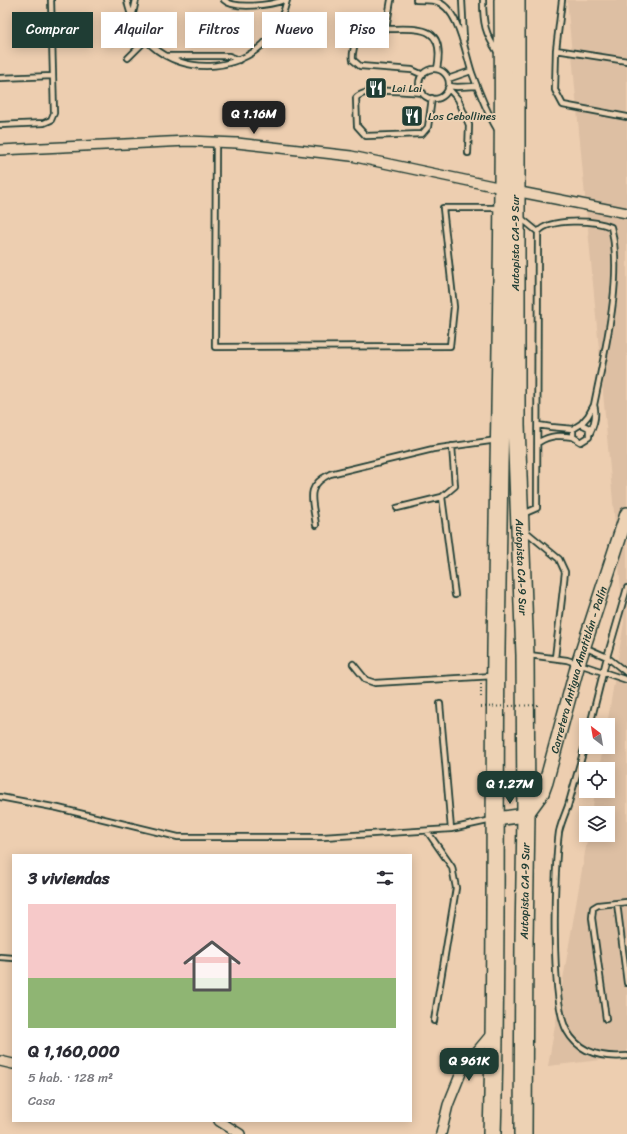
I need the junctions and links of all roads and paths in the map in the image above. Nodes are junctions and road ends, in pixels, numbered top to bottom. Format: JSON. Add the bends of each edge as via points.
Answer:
{"nodes":[{"id":1,"x":51,"y":0,"type":"edge"},
{"id":2,"x":127,"y":0,"type":"edge"},
{"id":3,"x":136,"y":0,"type":"edge"},
{"id":4,"x":224,"y":0,"type":"edge"},
{"id":5,"x":284,"y":0,"type":"edge"},
{"id":6,"x":288,"y":0,"type":"edge"},
{"id":7,"x":391,"y":0,"type":"edge"},
{"id":8,"x":416,"y":0,"type":"edge"},
{"id":9,"x":462,"y":0,"type":"edge"},
{"id":10,"x":483,"y":0,"type":"edge"},
{"id":11,"x":503,"y":0,"type":"edge"},
{"id":12,"x":516,"y":0,"type":"edge"},
{"id":13,"x":562,"y":0,"type":"edge"},
{"id":14,"x":442,"y":3,"type":"edge"},
{"id":15,"x":130,"y":12,"type":"edge"},
{"id":16,"x":133,"y":12,"type":"edge"},
{"id":17,"x":389,"y":12,"type":"edge"},
{"id":18,"x":389,"y":29,"type":"edge"},
{"id":19,"x":465,"y":44,"type":"junction"},
{"id":20,"x":138,"y":48,"type":"edge"},
{"id":21,"x":156,"y":48,"type":"edge"},
{"id":22,"x":354,"y":48,"type":"edge"},
{"id":23,"x":556,"y":50,"type":"junction"},
{"id":24,"x":166,"y":56,"type":"junction"},
{"id":25,"x":128,"y":58,"type":"dead end"},
{"id":26,"x":239,"y":60,"type":"junction"},
{"id":27,"x":627,"y":61,"type":"edge"},
{"id":28,"x":503,"y":62,"type":"junction"},
{"id":29,"x":437,"y":69,"type":"junction"},
{"id":30,"x":471,"y":71,"type":"junction"},
{"id":31,"x":423,"y":75,"type":"junction"},
{"id":32,"x":53,"y":76,"type":"junction"},
{"id":33,"x":0,"y":78,"type":"edge"},
{"id":34,"x":448,"y":79,"type":"junction"},
{"id":35,"x":477,"y":86,"type":"junction"},
{"id":36,"x":448,"y":87,"type":"junction"},
{"id":37,"x":423,"y":93,"type":"junction"},
{"id":38,"x":432,"y":98,"type":"junction"},
{"id":39,"x":627,"y":117,"type":"edge"},
{"id":40,"x":0,"y":125,"type":"edge"},
{"id":41,"x":502,"y":138,"type":"junction"},
{"id":42,"x":216,"y":142,"type":"junction"},
{"id":43,"x":0,"y":150,"type":"edge"},
{"id":44,"x":468,"y":153,"type":"dead end"},
{"id":45,"x":509,"y":189,"type":"junction"},
{"id":46,"x":508,"y":210,"type":"junction"},
{"id":47,"x":627,"y":213,"type":"edge"},
{"id":48,"x":538,"y":232,"type":"junction"},
{"id":49,"x":594,"y":405,"type":"junction"},
{"id":50,"x":538,"y":424,"type":"junction"},
{"id":51,"x":581,"y":424,"type":"junction"},
{"id":52,"x":573,"y":428,"type":"junction"},
{"id":53,"x":590,"y":433,"type":"junction"},
{"id":54,"x":573,"y":438,"type":"junction"},
{"id":55,"x":499,"y":440,"type":"junction"},
{"id":56,"x":538,"y":442,"type":"junction"},
{"id":57,"x":452,"y":446,"type":"junction"},
{"id":58,"x":442,"y":497,"type":"junction"},
{"id":59,"x":397,"y":508,"type":"dead end"},
{"id":60,"x":627,"y":514,"type":"edge"},
{"id":61,"x":520,"y":521,"type":"junction"},
{"id":62,"x":316,"y":525,"type":"dead end"},
{"id":63,"x":627,"y":588,"type":"edge"},
{"id":64,"x":455,"y":595,"type":"dead end"},
{"id":65,"x":584,"y":647,"type":"junction"},
{"id":66,"x":525,"y":655,"type":"junction"},
{"id":67,"x":607,"y":657,"type":"junction"},
{"id":68,"x":555,"y":658,"type":"junction"},
{"id":69,"x":354,"y":664,"type":"dead end"},
{"id":70,"x":578,"y":664,"type":"junction"},
{"id":71,"x":603,"y":673,"type":"junction"},
{"id":72,"x":627,"y":673,"type":"edge"},
{"id":73,"x":488,"y":679,"type":"junction"},
{"id":74,"x":627,"y":680,"type":"edge"},
{"id":75,"x":440,"y":704,"type":"dead end"},
{"id":76,"x":539,"y":705,"type":"dead end"},
{"id":77,"x":592,"y":718,"type":"edge"},
{"id":78,"x":582,"y":754,"type":"edge"},
{"id":79,"x":0,"y":798,"type":"edge"},
{"id":80,"x":526,"y":815,"type":"junction"},
{"id":81,"x":496,"y":819,"type":"junction"},
{"id":82,"x":451,"y":829,"type":"junction"},
{"id":83,"x":427,"y":831,"type":"junction"},
{"id":84,"x":627,"y":902,"type":"edge"},
{"id":85,"x":617,"y":903,"type":"junction"},
{"id":86,"x":0,"y":957,"type":"edge"},
{"id":87,"x":12,"y":958,"type":"edge"},
{"id":88,"x":627,"y":983,"type":"edge"},
{"id":89,"x":606,"y":1019,"type":"dead end"},
{"id":90,"x":434,"y":1021,"type":"dead end"},
{"id":91,"x":495,"y":1029,"type":"junction"},
{"id":92,"x":627,"y":1056,"type":"edge"},
{"id":93,"x":0,"y":1061,"type":"edge"},
{"id":94,"x":12,"y":1064,"type":"edge"},
{"id":95,"x":221,"y":1122,"type":"edge"},
{"id":96,"x":240,"y":1134,"type":"edge"},
{"id":97,"x":441,"y":1134,"type":"edge"},
{"id":98,"x":492,"y":1134,"type":"edge"},
{"id":99,"x":523,"y":1134,"type":"edge"}],
"edges":[{"from":1,"to":32,"type":"lane"},
{"from":2,"to":15,"type":"lane"},
{"from":3,"to":16,"type":"lane"},
{"from":4,"to":5,"type":"lane","via":[[233,6],[274,4]]},
{"from":6,"to":26,"type":"lane","via":[[272,34],[253,52]]},
{"from":7,"to":17,"type":"lane"},
{"from":8,"to":14,"type":"lane"},
{"from":9,"to":19,"type":"lane"},
{"from":10,"to":28,"type":"lane","via":[[486,34]]},
{"from":11,"to":28,"type":"highway","name":"Autopista CA-9 Sur"},
{"from":12,"to":45,"type":"highway","name":"Autopista CA-9 Sur"},
{"from":13,"to":23,"type":"lane"},
{"from":14,"to":19,"type":"lane","via":[[454,20]]},
{"from":18,"to":29,"type":"lane","via":[[421,29],[430,33],[439,47]]},
{"from":19,"to":30,"type":"lane"},
{"from":20,"to":25,"type":"lane"},
{"from":21,"to":24,"type":"lane"},
{"from":22,"to":31,"type":"lane","via":[[353,60],[360,66],[412,70]]},
{"from":23,"to":27,"type":"lane"},
{"from":23,"to":39,"type":"lane","via":[[555,90],[563,105]]},
{"from":24,"to":26,"type":"lane","via":[[229,56]]},
{"from":24,"to":26,"type":"lane","via":[[178,62],[204,67]]},
{"from":28,"to":41,"type":"highway","name":"Autopista CA-9 Sur"},
{"from":29,"to":31,"type":"lane","via":[[427,71]]},
{"from":29,"to":34,"type":"lane","via":[[444,72]]},
{"from":30,"to":34,"type":"lane"},
{"from":30,"to":35,"type":"lane"},
{"from":31,"to":37,"type":"lane","via":[[420,84]]},
{"from":32,"to":33,"type":"lane"},
{"from":32,"to":40,"type":"lane","via":[[54,112],[51,120],[44,124]]},
{"from":34,"to":36,"type":"lane"},
{"from":35,"to":36,"type":"lane"},
{"from":35,"to":41,"type":"lane","via":[[488,114]]},
{"from":36,"to":38,"type":"lane","via":[[440,97]]},
{"from":36,"to":44,"type":"lane","via":[[458,99],[469,125]]},
{"from":37,"to":38,"type":"lane"},
{"from":37,"to":38,"type":"lane","via":[[368,91],[359,94],[356,98],[359,130],[370,138],[422,134],[428,127]]},
{"from":41,"to":45,"type":"highway","name":"Autopista CA-9 Sur"},
{"from":42,"to":43,"type":"street","via":[[188,141]]},
{"from":42,"to":45,"type":"street","via":[[351,156]]},
{"from":42,"to":46,"type":"lane","via":[[215,348],[450,346],[454,307],[443,208]]},
{"from":45,"to":46,"type":"highway","name":"Autopista CA-9 Sur"},
{"from":45,"to":47,"type":"street"},
{"from":46,"to":48,"type":"lane"},
{"from":46,"to":55,"type":"highway","name":"Autopista CA-9 Sur"},
{"from":46,"to":61,"type":"highway","name":"Autopista CA-9 Sur"},
{"from":48,"to":49,"type":"lane","via":[[542,226],[555,223],[601,223],[611,227],[615,242],[613,304]]},
{"from":48,"to":50,"type":"lane"},
{"from":49,"to":51,"type":"lane"},
{"from":49,"to":53,"type":"lane","via":[[595,424]]},
{"from":50,"to":52,"type":"lane","via":[[551,428]]},
{"from":50,"to":56,"type":"lane"},
{"from":51,"to":52,"type":"lane"},
{"from":51,"to":53,"type":"lane","via":[[589,428]]},
{"from":52,"to":54,"type":"lane"},
{"from":53,"to":54,"type":"lane","via":[[586,440],[581,442]]},
{"from":54,"to":56,"type":"lane","via":[[558,435]]},
{"from":55,"to":57,"type":"lane"},
{"from":55,"to":73,"type":"highway","name":"Autopista CA-9 Sur"},
{"from":56,"to":61,"type":"lane","via":[[537,508]]},
{"from":57,"to":58,"type":"lane","via":[[455,486]]},
{"from":57,"to":62,"type":"lane","via":[[330,474],[318,480],[312,490]]},
{"from":58,"to":59,"type":"lane"},
{"from":58,"to":64,"type":"lane"},
{"from":60,"to":65,"type":"main road","name":"Carretera Antigua Amatitlán - Palín"},
{"from":61,"to":66,"type":"highway","name":"Autopista CA-9 Sur"},
{"from":61,"to":68,"type":"lane","via":[[559,559],[565,572]]},
{"from":63,"to":67,"type":"lane"},
{"from":65,"to":67,"type":"lane"},
{"from":65,"to":70,"type":"main road","name":"Carretera Antigua Amatitlán - Palín"},
{"from":66,"to":68,"type":"lane"},
{"from":66,"to":80,"type":"highway","name":"Autopista CA-9 Sur"},
{"from":67,"to":71,"type":"lane"},
{"from":67,"to":72,"type":"lane"},
{"from":68,"to":70,"type":"lane"},
{"from":69,"to":73,"type":"lane","via":[[366,680],[375,684]]},
{"from":70,"to":71,"type":"lane"},
{"from":70,"to":80,"type":"main road","name":"Carretera Antigua Amatitlán - Palín","via":[[542,793]]},
{"from":71,"to":74,"type":"lane"},
{"from":71,"to":77,"type":"lane"},
{"from":73,"to":76,"type":"path","bridge":true,"via":[[481,707]]},
{"from":73,"to":81,"type":"highway","name":"Autopista CA-9 Sur"},
{"from":75,"to":82,"type":"lane"},
{"from":78,"to":92,"type":"lane","via":[[559,830],[556,858],[556,959],[561,1016],[566,1030],[573,1039],[589,1051],[600,1056]]},
{"from":79,"to":83,"type":"lane","via":[[58,808],[178,837],[322,837]]},
{"from":80,"to":81,"type":"main road"},
{"from":80,"to":99,"type":"highway","name":"Autopista CA-9 Sur"},
{"from":81,"to":82,"type":"lane"},
{"from":81,"to":91,"type":"highway","name":"Autopista CA-9 Sur"},
{"from":82,"to":83,"type":"lane"},
{"from":83,"to":90,"type":"lane","via":[[452,867],[456,888]]},
{"from":84,"to":85,"type":"lane"},
{"from":85,"to":88,"type":"lane"},
{"from":85,"to":89,"type":"lane","via":[[594,906],[592,914]]},
{"from":86,"to":87,"type":"lane"},
{"from":91,"to":97,"type":"street","via":[[463,1068],[448,1105]]},
{"from":91,"to":98,"type":"highway","name":"Autopista CA-9 Sur"},
{"from":93,"to":94,"type":"street"},
{"from":95,"to":96,"type":"street"}]}
